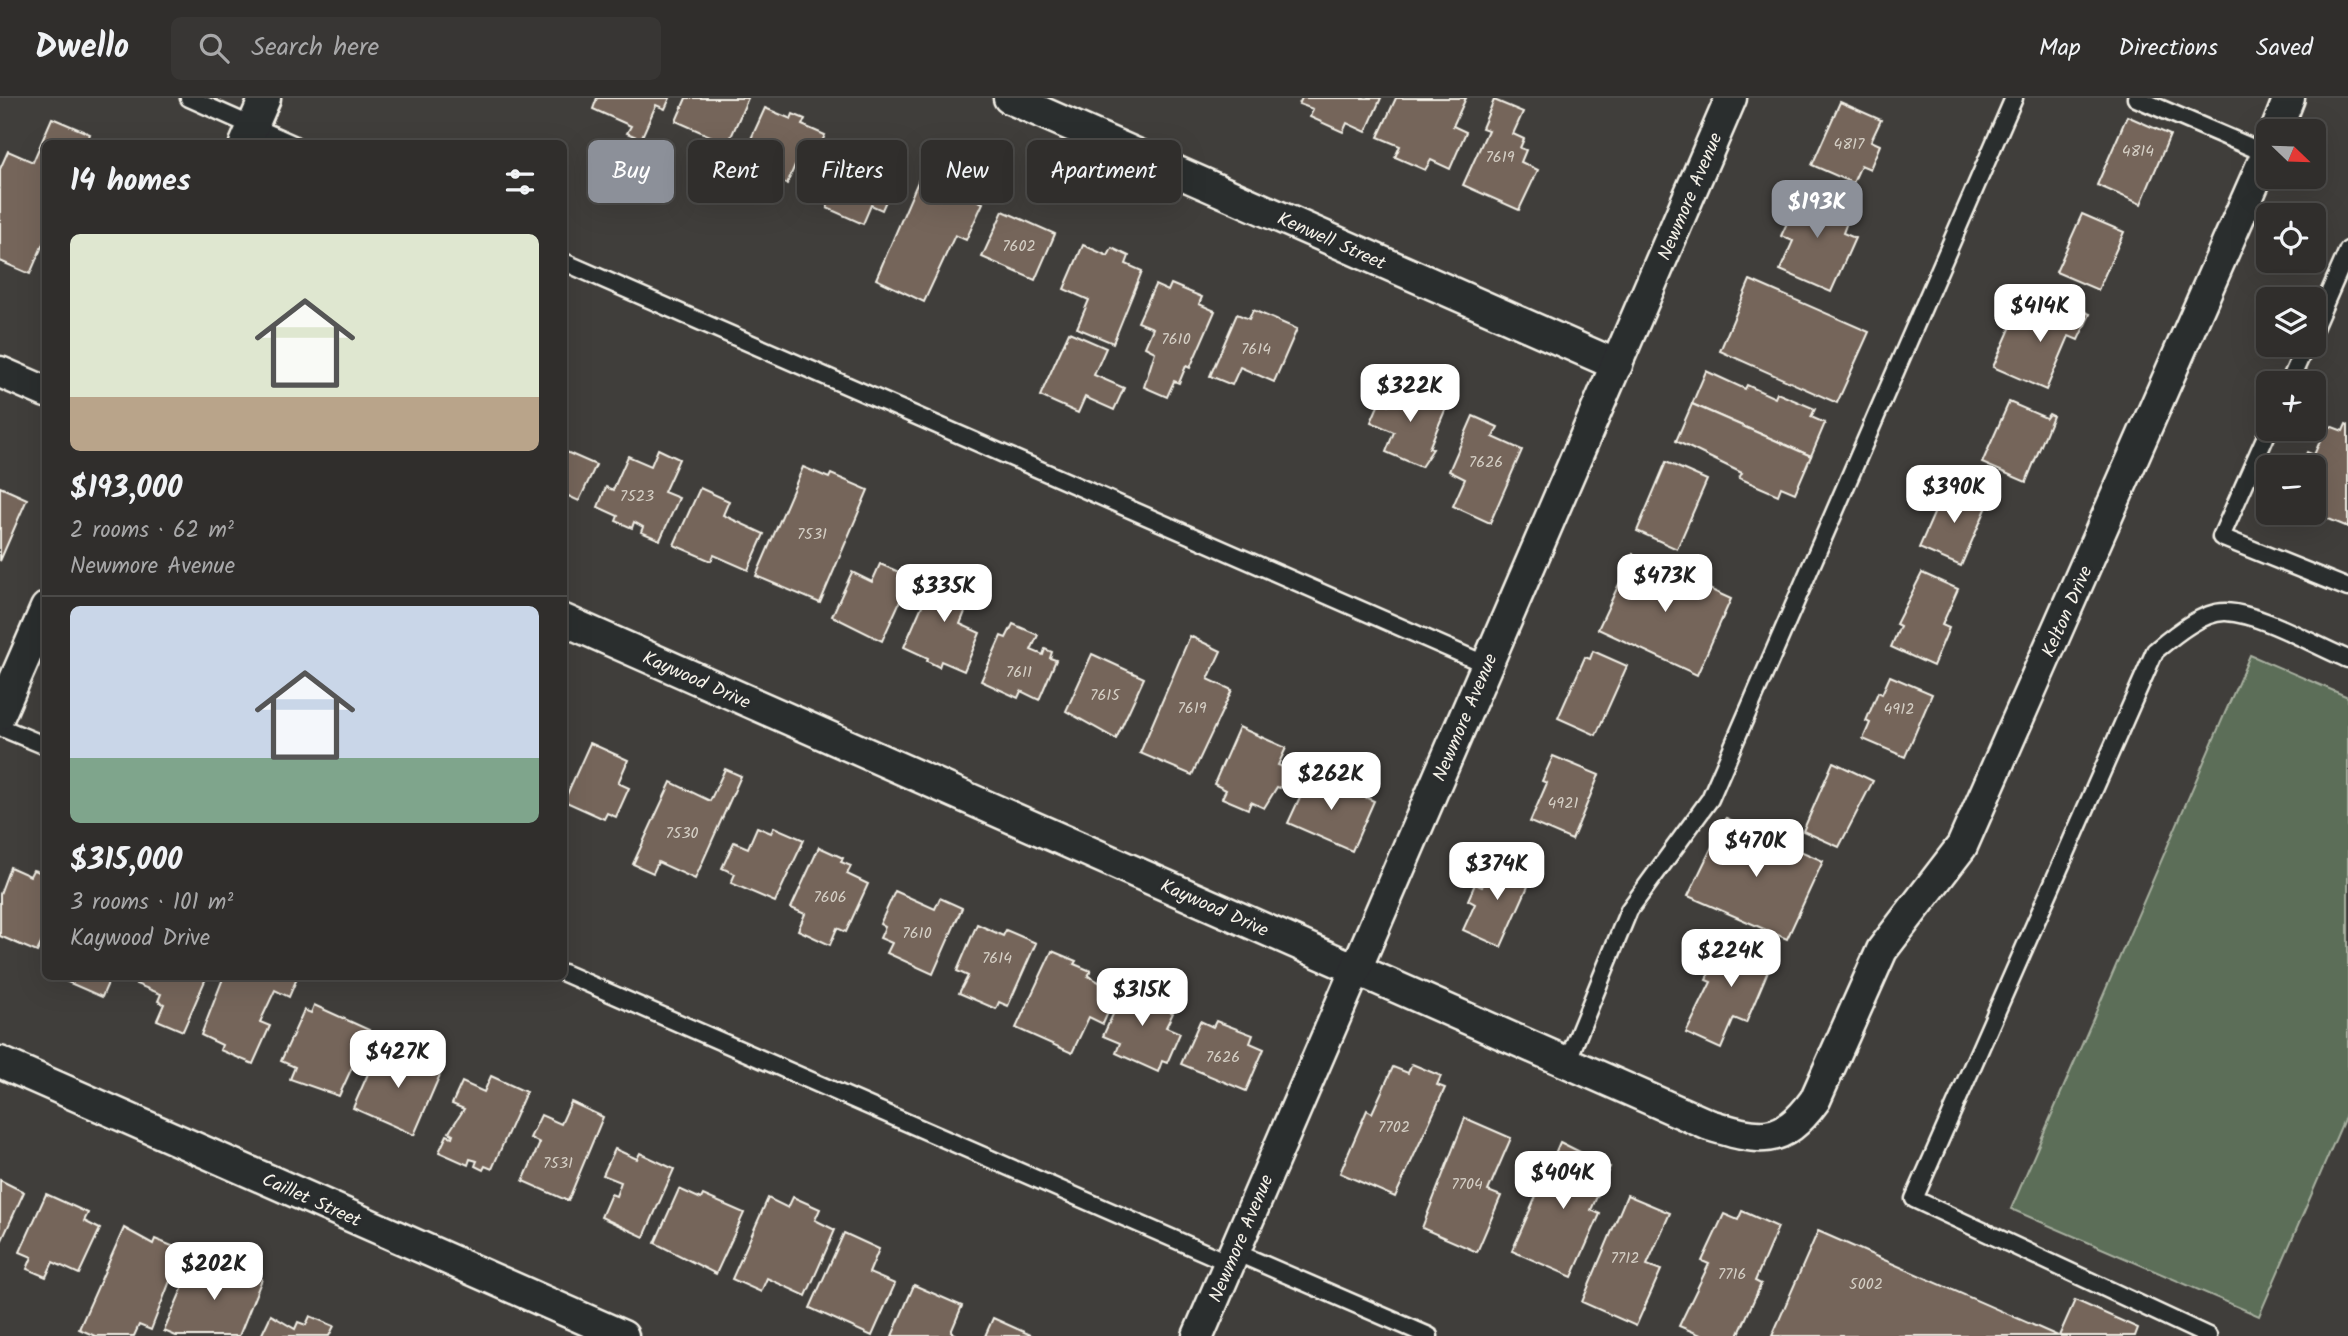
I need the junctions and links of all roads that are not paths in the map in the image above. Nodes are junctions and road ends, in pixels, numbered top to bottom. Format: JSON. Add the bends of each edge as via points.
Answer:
{"nodes":[{"id":1,"x":189,"y":98,"type":"edge"},
{"id":2,"x":265,"y":98,"type":"edge"},
{"id":3,"x":1009,"y":98,"type":"edge"},
{"id":4,"x":1731,"y":98,"type":"edge"},
{"id":5,"x":2014,"y":98,"type":"edge"},
{"id":6,"x":2136,"y":98,"type":"edge"},
{"id":7,"x":2289,"y":98,"type":"edge"},
{"id":8,"x":2281,"y":119,"type":"edge"},
{"id":9,"x":249,"y":135,"type":"edge"},
{"id":10,"x":273,"y":140,"type":"edge"},
{"id":11,"x":2256,"y":148,"type":"edge"},
{"id":12,"x":2256,"y":180,"type":"edge"},
{"id":13,"x":2348,"y":250,"type":"edge"},
{"id":14,"x":567,"y":263,"type":"edge"},
{"id":15,"x":2326,"y":300,"type":"edge"},
{"id":16,"x":1617,"y":365,"type":"junction"},
{"id":17,"x":0,"y":372,"type":"edge"},
{"id":18,"x":42,"y":390,"type":"edge"},
{"id":19,"x":2264,"y":441,"type":"edge"},
{"id":20,"x":2348,"y":588,"type":"edge"},
{"id":21,"x":42,"y":617,"type":"edge"},
{"id":22,"x":567,"y":621,"type":"edge"},
{"id":23,"x":2348,"y":660,"type":"edge"},
{"id":24,"x":1487,"y":665,"type":"junction"},
{"id":25,"x":0,"y":714,"type":"edge"},
{"id":26,"x":0,"y":727,"type":"edge"},
{"id":27,"x":42,"y":745,"type":"edge"},
{"id":28,"x":1355,"y":969,"type":"junction"},
{"id":29,"x":567,"y":974,"type":"edge"},
{"id":30,"x":1836,"y":1054,"type":"joint"},
{"id":31,"x":0,"y":1062,"type":"edge"},
{"id":32,"x":1567,"y":1062,"type":"junction"},
{"id":33,"x":1232,"y":1258,"type":"junction"},
{"id":34,"x":623,"y":1336,"type":"edge"},
{"id":35,"x":1198,"y":1336,"type":"edge"},
{"id":36,"x":1429,"y":1336,"type":"edge"},
{"id":37,"x":2208,"y":1336,"type":"edge"}],
"edges":[{"from":1,"to":9,"type":"lane"},
{"from":2,"to":9,"type":"street"},
{"from":3,"to":16,"type":"street","name":"Kenwell Street"},
{"from":4,"to":16,"type":"street","name":"Newmore Avenue"},
{"from":5,"to":32,"type":"lane","via":[[1710,799],[1629,910]]},
{"from":6,"to":11,"type":"lane"},
{"from":7,"to":8,"type":"street"},
{"from":9,"to":10,"type":"lane"},
{"from":12,"to":30,"type":"street","name":"Kelton Drive","via":[[1962,846],[1882,950]]},
{"from":13,"to":15,"type":"lane"},
{"from":14,"to":24,"type":"lane"},
{"from":16,"to":24,"type":"street","name":"Newmore Avenue"},
{"from":17,"to":18,"type":"street"},
{"from":19,"to":20,"type":"lane","via":[[2221,537]]},
{"from":21,"to":25,"type":"street"},
{"from":22,"to":28,"type":"street","name":"Kaywood Drive"},
{"from":23,"to":37,"type":"lane","via":[[2256,620],[2224,612],[2176,634],[2155,651],[1914,1199]]},
{"from":24,"to":28,"type":"street","name":"Newmore Avenue"},
{"from":26,"to":27,"type":"lane"},
{"from":28,"to":32,"type":"street","name":"Kaywood Drive"},
{"from":28,"to":33,"type":"street","name":"Newmore Avenue"},
{"from":29,"to":33,"type":"lane"},
{"from":30,"to":32,"type":"street","name":"Kaywood Drive","via":[[1800,1121],[1778,1135],[1762,1138],[1709,1125]]},
{"from":31,"to":34,"type":"street","name":"Caillet Street"},
{"from":33,"to":35,"type":"street","name":"Newmore Avenue"},
{"from":33,"to":36,"type":"lane"}]}
